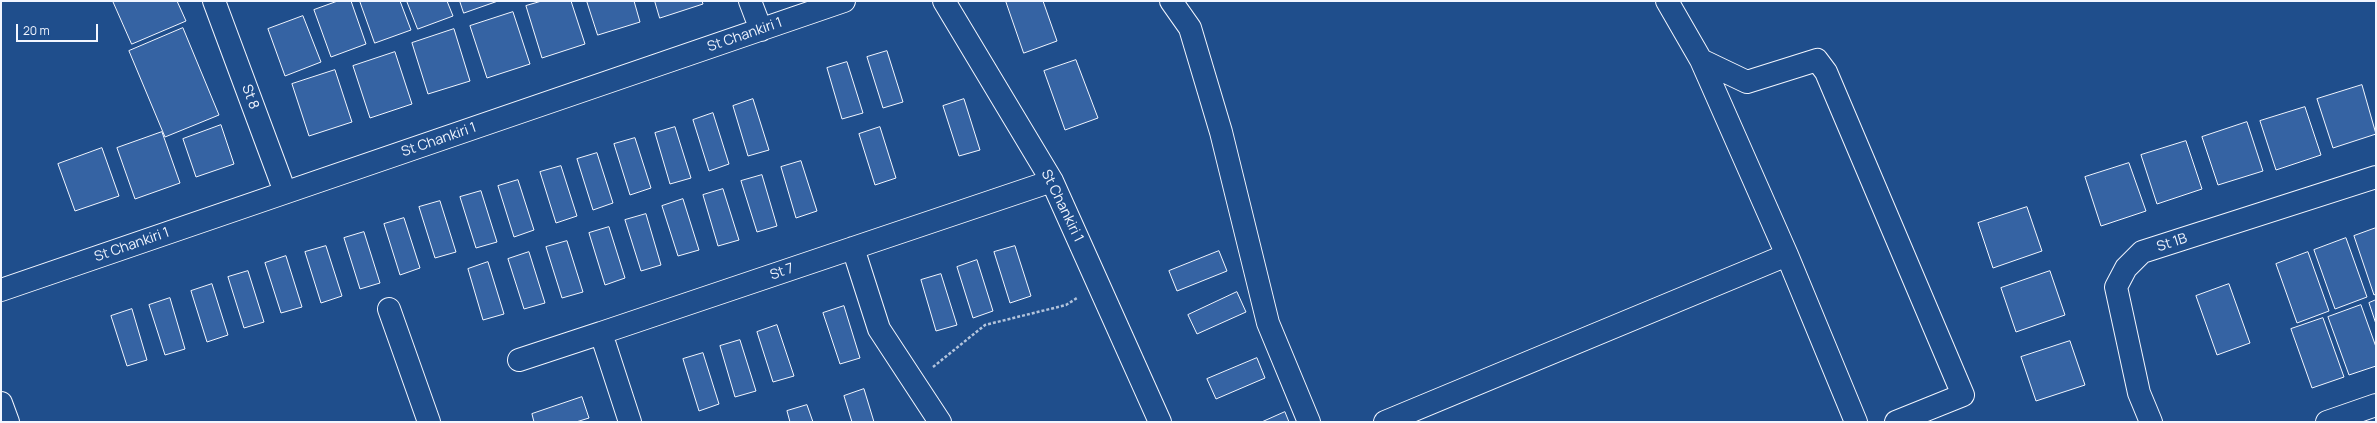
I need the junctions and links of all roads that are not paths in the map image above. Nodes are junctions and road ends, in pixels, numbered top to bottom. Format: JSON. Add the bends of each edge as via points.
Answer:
{"nodes":[{"id":1,"x":214,"y":1,"type":"edge"},
{"id":2,"x":750,"y":1,"type":"edge"},
{"id":3,"x":844,"y":1,"type":"edge"},
{"id":4,"x":944,"y":1,"type":"edge"},
{"id":5,"x":1171,"y":1,"type":"edge"},
{"id":6,"x":1667,"y":1,"type":"edge"},
{"id":7,"x":760,"y":30,"type":"junction"},
{"id":8,"x":1700,"y":60,"type":"junction"},
{"id":9,"x":2376,"y":176,"type":"edge"},
{"id":10,"x":1052,"y":181,"type":"junction"},
{"id":11,"x":285,"y":192,"type":"junction"},
{"id":12,"x":853,"y":248,"type":"junction"},
{"id":13,"x":1787,"y":255,"type":"junction"},
{"id":14,"x":1,"y":290,"type":"edge"},
{"id":15,"x":389,"y":310,"type":"dead end"},
{"id":16,"x":601,"y":333,"type":"junction"},
{"id":17,"x":519,"y":360,"type":"dead end"},
{"id":18,"x":1,"y":403,"type":"edge"},
{"id":19,"x":2376,"y":405,"type":"edge"},
{"id":20,"x":8,"y":422,"type":"edge"},
{"id":21,"x":429,"y":422,"type":"edge"},
{"id":22,"x":630,"y":422,"type":"edge"},
{"id":23,"x":940,"y":422,"type":"edge"},
{"id":24,"x":1160,"y":422,"type":"edge"},
{"id":25,"x":1309,"y":422,"type":"edge"},
{"id":26,"x":1385,"y":422,"type":"edge"},
{"id":27,"x":1856,"y":422,"type":"edge"},
{"id":28,"x":1896,"y":422,"type":"edge"},
{"id":29,"x":2151,"y":422,"type":"edge"},
{"id":30,"x":2327,"y":422,"type":"edge"}],
"edges":[{"from":1,"to":11,"type":"street","name":"St 8"},
{"from":2,"to":7,"type":"street"},
{"from":3,"to":7,"type":"street","name":"St Chankiri 1"},
{"from":4,"to":10,"type":"street","name":"St Chankiri 1"},
{"from":5,"to":25,"type":"street","via":[[1190,28],[1221,132],[1268,323]]},
{"from":6,"to":8,"type":"street"},
{"from":7,"to":11,"type":"street","name":"St Chankiri 1"},
{"from":8,"to":13,"type":"street"},
{"from":8,"to":28,"type":"street","via":[[1746,82],[1817,60],[1826,72],[1963,395]]},
{"from":9,"to":29,"type":"street","name":"St 1B","via":[[2142,252],[2126,268],[2116,287],[2140,393]]},
{"from":10,"to":12,"type":"street","name":"St 7"},
{"from":10,"to":24,"type":"street","name":"St Chankiri 1"},
{"from":11,"to":14,"type":"street","name":"St Chankiri 1"},
{"from":12,"to":16,"type":"street","name":"St 7"},
{"from":12,"to":23,"type":"street","via":[[879,329]]},
{"from":13,"to":26,"type":"street"},
{"from":13,"to":27,"type":"street"},
{"from":15,"to":21,"type":"street"},
{"from":16,"to":17,"type":"street","name":"St 7"},
{"from":16,"to":22,"type":"street"},
{"from":18,"to":20,"type":"street"},
{"from":19,"to":30,"type":"street"}]}
